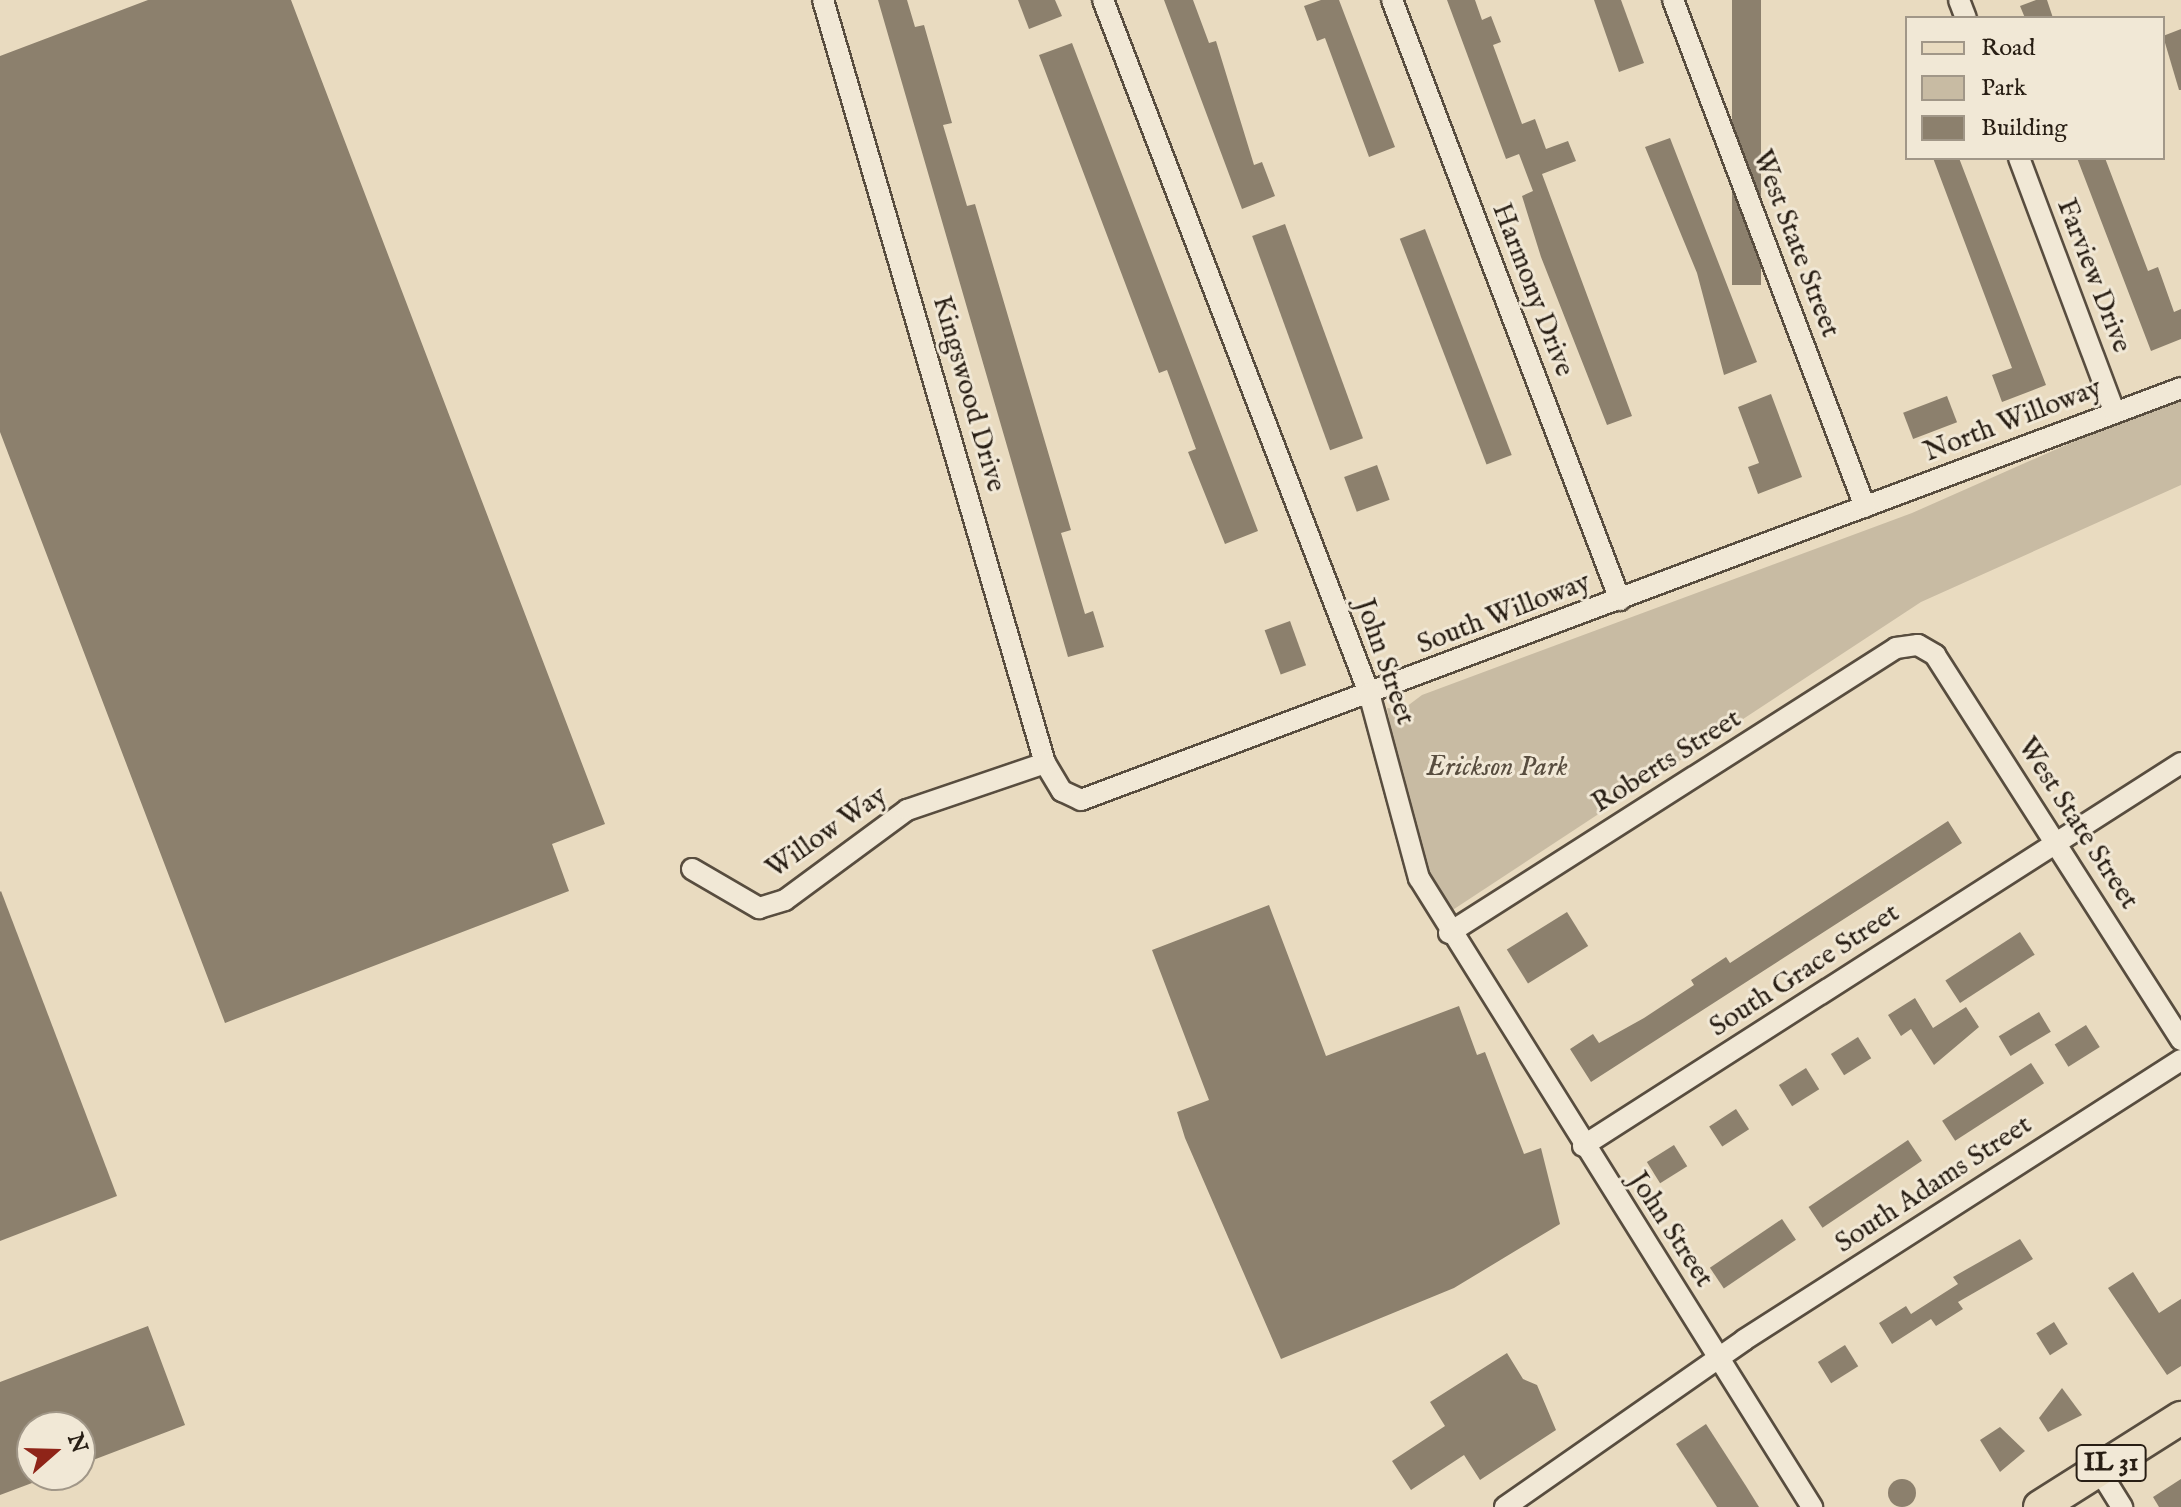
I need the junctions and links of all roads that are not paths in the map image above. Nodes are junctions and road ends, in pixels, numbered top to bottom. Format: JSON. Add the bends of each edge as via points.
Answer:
{"nodes":[{"id":1,"x":823,"y":0,"type":"edge"},
{"id":2,"x":1103,"y":0,"type":"edge"},
{"id":3,"x":1392,"y":0,"type":"edge"},
{"id":4,"x":1673,"y":0,"type":"edge"},
{"id":5,"x":2020,"y":160,"type":"edge"},
{"id":6,"x":2181,"y":388,"type":"edge"},
{"id":7,"x":2115,"y":413,"type":"junction"},
{"id":8,"x":1865,"y":507,"type":"junction"},
{"id":9,"x":1620,"y":600,"type":"junction"},
{"id":10,"x":1918,"y":645,"type":"joint"},
{"id":11,"x":1369,"y":693,"type":"junction"},
{"id":12,"x":1045,"y":763,"type":"junction"},
{"id":13,"x":2181,"y":763,"type":"edge"},
{"id":14,"x":1072,"y":796,"type":"joint"},
{"id":15,"x":2057,"y":842,"type":"junction"},
{"id":16,"x":692,"y":869,"type":"dead end"},
{"id":17,"x":1449,"y":933,"type":"junction"},
{"id":18,"x":2181,"y":1040,"type":"edge"},
{"id":19,"x":2181,"y":1060,"type":"edge"},
{"id":20,"x":1583,"y":1146,"type":"junction"},
{"id":21,"x":1719,"y":1359,"type":"junction"},
{"id":22,"x":2181,"y":1418,"type":"edge"},
{"id":23,"x":2099,"y":1470,"type":"junction"},
{"id":24,"x":1505,"y":1507,"type":"edge"},
{"id":25,"x":1812,"y":1507,"type":"edge"},
{"id":26,"x":2040,"y":1507,"type":"edge"},
{"id":27,"x":2122,"y":1507,"type":"edge"}],
"edges":[{"from":1,"to":12,"type":"street","name":"Kingswood Drive"},
{"from":2,"to":11,"type":"street","name":"John Street"},
{"from":3,"to":9,"type":"street","name":"Harmony Drive"},
{"from":4,"to":8,"type":"street","name":"West State Street"},
{"from":5,"to":7,"type":"street","name":"Farview Drive"},
{"from":6,"to":7,"type":"street","name":"North Willoway"},
{"from":7,"to":8,"type":"street","name":"North Willoway"},
{"from":8,"to":9,"type":"street","name":"South Willoway"},
{"from":9,"to":11,"type":"street","name":"South Willoway"},
{"from":10,"to":15,"type":"street","name":"West State Street","via":[[1935,655]]},
{"from":10,"to":17,"type":"street","name":"Roberts Street","via":[[1896,648]]},
{"from":11,"to":14,"type":"street","name":"South Willoway","via":[[1093,798]]},
{"from":11,"to":17,"type":"street","name":"John Street","via":[[1407,847]]},
{"from":12,"to":14,"type":"street","name":"Kingswood Drive"},
{"from":12,"to":16,"type":"street","name":"Willow Way","via":[[907,810],[785,900],[759,908]]},
{"from":13,"to":15,"type":"street","name":"South Grace Street"},
{"from":15,"to":18,"type":"street","name":"West State Street"},
{"from":15,"to":20,"type":"street","name":"South Grace Street"},
{"from":17,"to":20,"type":"street","name":"John Street"},
{"from":19,"to":21,"type":"street","name":"South Adams Street"},
{"from":20,"to":21,"type":"street","name":"John Street"},
{"from":21,"to":24,"type":"street","name":"South Adams Street"},
{"from":21,"to":25,"type":"street","name":"John Street"},
{"from":22,"to":23,"type":"main road","number":"IL 31"},
{"from":23,"to":26,"type":"main road","number":"IL 31"},
{"from":23,"to":27,"type":"street"}]}
